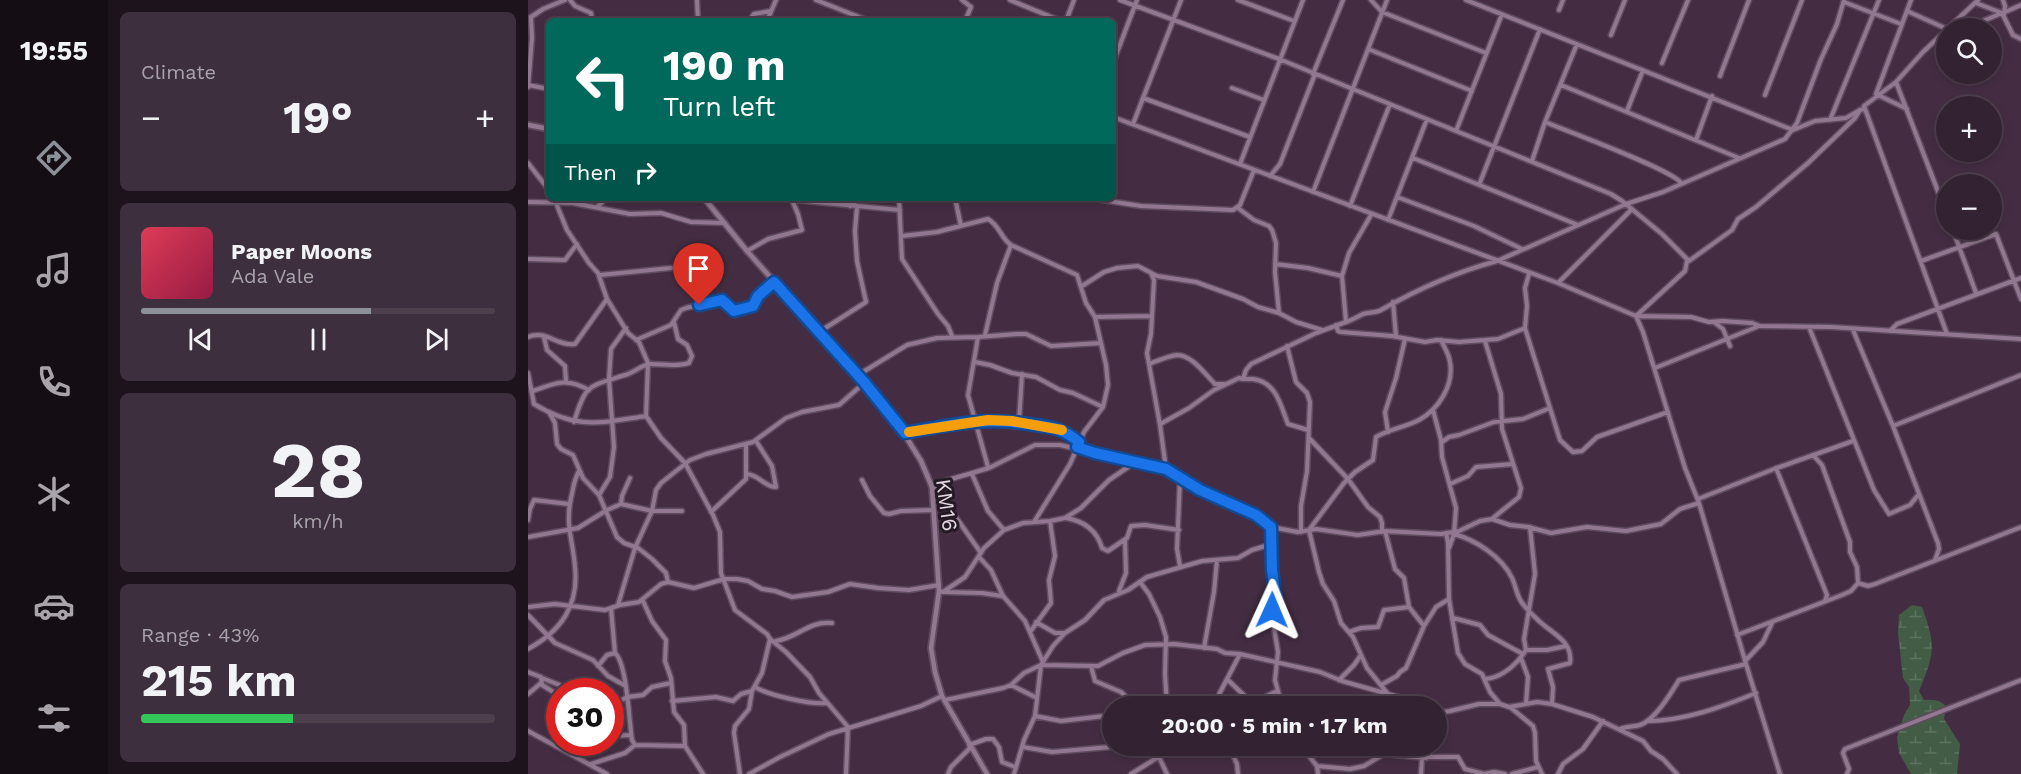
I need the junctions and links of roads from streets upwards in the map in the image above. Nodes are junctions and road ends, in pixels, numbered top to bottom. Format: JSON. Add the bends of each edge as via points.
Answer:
{"nodes":[{"id":1,"x":564,"y":0,"type":"edge"},
{"id":2,"x":697,"y":0,"type":"edge"},
{"id":3,"x":776,"y":0,"type":"edge"},
{"id":4,"x":816,"y":0,"type":"edge"},
{"id":5,"x":962,"y":0,"type":"edge"},
{"id":6,"x":1010,"y":0,"type":"edge"},
{"id":7,"x":1074,"y":0,"type":"edge"},
{"id":8,"x":1120,"y":0,"type":"edge"},
{"id":9,"x":1137,"y":0,"type":"edge"},
{"id":10,"x":1180,"y":0,"type":"edge"},
{"id":11,"x":1238,"y":0,"type":"edge"},
{"id":12,"x":1303,"y":0,"type":"edge"},
{"id":13,"x":1343,"y":0,"type":"edge"},
{"id":14,"x":1371,"y":0,"type":"edge"},
{"id":15,"x":1387,"y":0,"type":"edge"},
{"id":16,"x":1466,"y":0,"type":"edge"},
{"id":17,"x":1563,"y":0,"type":"edge"},
{"id":18,"x":1626,"y":0,"type":"edge"},
{"id":19,"x":1688,"y":0,"type":"edge"},
{"id":20,"x":1749,"y":0,"type":"edge"},
{"id":21,"x":1802,"y":0,"type":"edge"},
{"id":22,"x":1879,"y":0,"type":"edge"},
{"id":23,"x":1911,"y":0,"type":"edge"},
{"id":24,"x":2003,"y":0,"type":"edge"},
{"id":25,"x":1844,"y":1,"type":"edge"},
{"id":26,"x":971,"y":2,"type":"edge"},
{"id":27,"x":1977,"y":2,"type":"edge"},
{"id":28,"x":2021,"y":5,"type":"edge"},
{"id":29,"x":1135,"y":6,"type":"junction"},
{"id":30,"x":1559,"y":10,"type":"dead end"},
{"id":31,"x":1907,"y":11,"type":"junction"},
{"id":32,"x":771,"y":12,"type":"junction"},
{"id":33,"x":1383,"y":12,"type":"junction"},
{"id":34,"x":2004,"y":13,"type":"junction"},
{"id":35,"x":1502,"y":14,"type":"junction"},
{"id":36,"x":1874,"y":14,"type":"junction"},
{"id":37,"x":530,"y":17,"type":"edge"},
{"id":38,"x":592,"y":18,"type":"edge"},
{"id":39,"x":698,"y":18,"type":"edge"},
{"id":40,"x":751,"y":18,"type":"edge"},
{"id":41,"x":769,"y":18,"type":"edge"},
{"id":42,"x":861,"y":18,"type":"edge"},
{"id":43,"x":966,"y":18,"type":"edge"},
{"id":44,"x":1055,"y":18,"type":"edge"},
{"id":45,"x":1065,"y":18,"type":"edge"},
{"id":46,"x":1959,"y":18,"type":"edge"},
{"id":47,"x":1991,"y":18,"type":"edge"},
{"id":48,"x":1173,"y":19,"type":"junction"},
{"id":49,"x":1294,"y":21,"type":"junction"},
{"id":50,"x":1936,"y":23,"type":"edge"},
{"id":51,"x":1902,"y":24,"type":"junction"},
{"id":52,"x":1540,"y":29,"type":"junction"},
{"id":53,"x":1611,"y":35,"type":"dead end"},
{"id":54,"x":2021,"y":39,"type":"edge"},
{"id":55,"x":1936,"y":41,"type":"edge"},
{"id":56,"x":1116,"y":43,"type":"edge"},
{"id":57,"x":1577,"y":44,"type":"junction"},
{"id":58,"x":1120,"y":45,"type":"junction"},
{"id":59,"x":1368,"y":49,"type":"junction"},
{"id":60,"x":1486,"y":53,"type":"junction"},
{"id":61,"x":1116,"y":55,"type":"edge"},
{"id":62,"x":1279,"y":59,"type":"junction"},
{"id":63,"x":1662,"y":63,"type":"dead end"},
{"id":64,"x":1644,"y":70,"type":"junction"},
{"id":65,"x":1314,"y":74,"type":"junction"},
{"id":66,"x":1720,"y":76,"type":"dead end"},
{"id":67,"x":1896,"y":82,"type":"junction"},
{"id":68,"x":1561,"y":85,"type":"junction"},
{"id":69,"x":528,"y":86,"type":"edge"},
{"id":70,"x":1233,"y":88,"type":"dead end"},
{"id":71,"x":1353,"y":88,"type":"junction"},
{"id":72,"x":546,"y":89,"type":"edge"},
{"id":73,"x":1472,"y":91,"type":"junction"},
{"id":74,"x":1765,"y":95,"type":"dead end"},
{"id":75,"x":1712,"y":96,"type":"junction"},
{"id":76,"x":1875,"y":96,"type":"junction"},
{"id":77,"x":1144,"y":98,"type":"junction"},
{"id":78,"x":1264,"y":100,"type":"junction"},
{"id":79,"x":1390,"y":104,"type":"junction"},
{"id":80,"x":1862,"y":109,"type":"junction"},
{"id":81,"x":1907,"y":109,"type":"junction"},
{"id":82,"x":1626,"y":111,"type":"junction"},
{"id":83,"x":1116,"y":118,"type":"edge"},
{"id":84,"x":1426,"y":119,"type":"junction"},
{"id":85,"x":1830,"y":120,"type":"junction"},
{"id":86,"x":1545,"y":122,"type":"junction"},
{"id":87,"x":1133,"y":124,"type":"junction"},
{"id":88,"x":528,"y":125,"type":"edge"},
{"id":89,"x":546,"y":128,"type":"edge"},
{"id":90,"x":1793,"y":130,"type":"junction"},
{"id":91,"x":1456,"y":131,"type":"junction"},
{"id":92,"x":1250,"y":137,"type":"junction"},
{"id":93,"x":1696,"y":140,"type":"junction"},
{"id":94,"x":1495,"y":146,"type":"junction"},
{"id":95,"x":1413,"y":158,"type":"junction"},
{"id":96,"x":1740,"y":158,"type":"junction"},
{"id":97,"x":1532,"y":161,"type":"junction"},
{"id":98,"x":528,"y":163,"type":"edge"},
{"id":99,"x":1240,"y":164,"type":"junction"},
{"id":100,"x":1254,"y":170,"type":"junction"},
{"id":101,"x":1270,"y":176,"type":"junction"},
{"id":102,"x":1681,"y":183,"type":"junction"},
{"id":103,"x":1479,"y":185,"type":"junction"},
{"id":104,"x":546,"y":186,"type":"edge"},
{"id":105,"x":1936,"y":186,"type":"edge"},
{"id":106,"x":1313,"y":192,"type":"junction"},
{"id":107,"x":1397,"y":197,"type":"junction"},
{"id":108,"x":546,"y":201,"type":"edge"},
{"id":109,"x":556,"y":201,"type":"edge"},
{"id":110,"x":562,"y":201,"type":"edge"},
{"id":111,"x":604,"y":201,"type":"edge"},
{"id":112,"x":707,"y":201,"type":"edge"},
{"id":113,"x":789,"y":201,"type":"edge"},
{"id":114,"x":806,"y":201,"type":"edge"},
{"id":115,"x":856,"y":201,"type":"edge"},
{"id":116,"x":899,"y":201,"type":"edge"},
{"id":117,"x":956,"y":201,"type":"edge"},
{"id":118,"x":1109,"y":201,"type":"edge"},
{"id":119,"x":528,"y":202,"type":"edge"},
{"id":120,"x":1626,"y":204,"type":"junction"},
{"id":121,"x":850,"y":206,"type":"junction"},
{"id":122,"x":1350,"y":206,"type":"junction"},
{"id":123,"x":597,"y":207,"type":"junction"},
{"id":124,"x":857,"y":207,"type":"junction"},
{"id":125,"x":1238,"y":208,"type":"junction"},
{"id":126,"x":1632,"y":209,"type":"junction"},
{"id":127,"x":900,"y":210,"type":"junction"},
{"id":128,"x":1371,"y":215,"type":"junction"},
{"id":129,"x":1388,"y":220,"type":"junction"},
{"id":130,"x":725,"y":223,"type":"junction"},
{"id":131,"x":1578,"y":225,"type":"junction"},
{"id":132,"x":961,"y":226,"type":"junction"},
{"id":133,"x":902,"y":236,"type":"junction"},
{"id":134,"x":1956,"y":240,"type":"edge"},
{"id":135,"x":577,"y":244,"type":"junction"},
{"id":136,"x":1011,"y":245,"type":"junction"},
{"id":137,"x":1959,"y":248,"type":"junction"},
{"id":138,"x":1523,"y":249,"type":"junction"},
{"id":139,"x":747,"y":251,"type":"junction"},
{"id":140,"x":528,"y":259,"type":"edge"},
{"id":141,"x":1687,"y":260,"type":"junction"},
{"id":142,"x":1497,"y":261,"type":"junction"},
{"id":143,"x":1921,"y":261,"type":"junction"},
{"id":144,"x":1275,"y":264,"type":"junction"},
{"id":145,"x":671,"y":268,"type":"dead end"},
{"id":146,"x":1151,"y":272,"type":"junction"},
{"id":147,"x":1528,"y":274,"type":"junction"},
{"id":148,"x":599,"y":275,"type":"junction"},
{"id":149,"x":1342,"y":276,"type":"junction"},
{"id":150,"x":2021,"y":278,"type":"edge"},
{"id":151,"x":2014,"y":280,"type":"junction"},
{"id":152,"x":774,"y":282,"type":"junction"},
{"id":153,"x":1558,"y":283,"type":"junction"},
{"id":154,"x":1082,"y":286,"type":"junction"},
{"id":155,"x":1976,"y":293,"type":"junction"},
{"id":156,"x":607,"y":299,"type":"junction"},
{"id":157,"x":2021,"y":299,"type":"edge"},
{"id":158,"x":1393,"y":302,"type":"junction"},
{"id":159,"x":1938,"y":308,"type":"junction"},
{"id":160,"x":1279,"y":313,"type":"junction"},
{"id":161,"x":1151,"y":316,"type":"junction"},
{"id":162,"x":1636,"y":316,"type":"junction"},
{"id":163,"x":1095,"y":317,"type":"junction"},
{"id":164,"x":674,"y":322,"type":"junction"},
{"id":165,"x":1346,"y":322,"type":"junction"},
{"id":166,"x":1713,"y":322,"type":"junction"},
{"id":167,"x":1336,"y":326,"type":"junction"},
{"id":168,"x":1760,"y":326,"type":"junction"},
{"id":169,"x":1809,"y":327,"type":"junction"},
{"id":170,"x":626,"y":328,"type":"junction"},
{"id":171,"x":1525,"y":328,"type":"junction"},
{"id":172,"x":1322,"y":330,"type":"junction"},
{"id":173,"x":1853,"y":330,"type":"junction"},
{"id":174,"x":1890,"y":331,"type":"junction"},
{"id":175,"x":819,"y":332,"type":"junction"},
{"id":176,"x":1947,"y":334,"type":"junction"},
{"id":177,"x":985,"y":335,"type":"junction"},
{"id":178,"x":952,"y":336,"type":"junction"},
{"id":179,"x":1396,"y":336,"type":"junction"},
{"id":180,"x":528,"y":337,"type":"edge"},
{"id":181,"x":544,"y":337,"type":"junction"},
{"id":182,"x":978,"y":337,"type":"junction"},
{"id":183,"x":1405,"y":339,"type":"junction"},
{"id":184,"x":1727,"y":339,"type":"junction"},
{"id":185,"x":2021,"y":339,"type":"edge"},
{"id":186,"x":636,"y":340,"type":"junction"},
{"id":187,"x":1441,"y":340,"type":"junction"},
{"id":188,"x":1485,"y":341,"type":"junction"},
{"id":189,"x":1101,"y":344,"type":"junction"},
{"id":190,"x":1287,"y":346,"type":"junction"},
{"id":191,"x":1730,"y":346,"type":"dead end"},
{"id":192,"x":975,"y":362,"type":"junction"},
{"id":193,"x":648,"y":363,"type":"junction"},
{"id":194,"x":1149,"y":364,"type":"junction"},
{"id":195,"x":1655,"y":368,"type":"junction"},
{"id":196,"x":528,"y":373,"type":"edge"},
{"id":197,"x":1022,"y":374,"type":"junction"},
{"id":198,"x":858,"y":375,"type":"junction"},
{"id":199,"x":2021,"y":375,"type":"edge"},
{"id":200,"x":609,"y":379,"type":"junction"},
{"id":201,"x":1243,"y":379,"type":"junction"},
{"id":202,"x":566,"y":381,"type":"junction"},
{"id":203,"x":864,"y":382,"type":"junction"},
{"id":204,"x":1227,"y":384,"type":"junction"},
{"id":205,"x":589,"y":390,"type":"junction"},
{"id":206,"x":533,"y":391,"type":"junction"},
{"id":207,"x":528,"y":404,"type":"edge"},
{"id":208,"x":534,"y":404,"type":"junction"},
{"id":209,"x":1103,"y":407,"type":"junction"},
{"id":210,"x":1550,"y":408,"type":"junction"},
{"id":211,"x":1433,"y":410,"type":"junction"},
{"id":212,"x":1668,"y":412,"type":"junction"},
{"id":213,"x":550,"y":414,"type":"junction"},
{"id":214,"x":646,"y":416,"type":"junction"},
{"id":215,"x":613,"y":421,"type":"junction"},
{"id":216,"x":976,"y":421,"type":"junction"},
{"id":217,"x":1500,"y":421,"type":"junction"},
{"id":218,"x":574,"y":422,"type":"junction"},
{"id":219,"x":1018,"y":422,"type":"junction"},
{"id":220,"x":1160,"y":425,"type":"junction"},
{"id":221,"x":1893,"y":426,"type":"junction"},
{"id":222,"x":1308,"y":430,"type":"junction"},
{"id":223,"x":1388,"y":432,"type":"junction"},
{"id":224,"x":905,"y":433,"type":"junction"},
{"id":225,"x":1309,"y":437,"type":"junction"},
{"id":226,"x":756,"y":441,"type":"junction"},
{"id":227,"x":1853,"y":441,"type":"junction"},
{"id":228,"x":1441,"y":443,"type":"junction"},
{"id":229,"x":746,"y":445,"type":"junction"},
{"id":230,"x":1078,"y":445,"type":"junction"},
{"id":231,"x":1812,"y":454,"type":"junction"},
{"id":232,"x":1134,"y":462,"type":"junction"},
{"id":233,"x":685,"y":463,"type":"junction"},
{"id":234,"x":1514,"y":464,"type":"junction"},
{"id":235,"x":988,"y":468,"type":"junction"},
{"id":236,"x":1776,"y":468,"type":"junction"},
{"id":237,"x":1166,"y":469,"type":"junction"},
{"id":238,"x":579,"y":471,"type":"junction"},
{"id":239,"x":747,"y":474,"type":"junction"},
{"id":240,"x":972,"y":474,"type":"junction"},
{"id":241,"x":630,"y":478,"type":"dead end"},
{"id":242,"x":1180,"y":479,"type":"junction"},
{"id":243,"x":1348,"y":479,"type":"junction"},
{"id":244,"x":862,"y":480,"type":"dead end"},
{"id":245,"x":1450,"y":484,"type":"junction"},
{"id":246,"x":931,"y":486,"type":"junction"},
{"id":247,"x":1919,"y":494,"type":"junction"},
{"id":248,"x":599,"y":495,"type":"junction"},
{"id":249,"x":1698,"y":501,"type":"junction"},
{"id":250,"x":569,"y":504,"type":"junction"},
{"id":251,"x":621,"y":504,"type":"junction"},
{"id":252,"x":607,"y":510,"type":"junction"},
{"id":253,"x":934,"y":510,"type":"junction"},
{"id":254,"x":652,"y":511,"type":"junction"},
{"id":255,"x":682,"y":511,"type":"dead end"},
{"id":256,"x":711,"y":512,"type":"junction"},
{"id":257,"x":1065,"y":518,"type":"junction"},
{"id":258,"x":528,"y":519,"type":"edge"},
{"id":259,"x":1492,"y":519,"type":"junction"},
{"id":260,"x":1034,"y":522,"type":"junction"},
{"id":261,"x":1050,"y":522,"type":"junction"},
{"id":262,"x":1271,"y":527,"type":"junction"},
{"id":263,"x":1530,"y":527,"type":"junction"},
{"id":264,"x":2021,"y":527,"type":"edge"},
{"id":265,"x":1004,"y":530,"type":"junction"},
{"id":266,"x":1179,"y":530,"type":"junction"},
{"id":267,"x":1309,"y":530,"type":"junction"},
{"id":268,"x":568,"y":531,"type":"junction"},
{"id":269,"x":1302,"y":532,"type":"junction"},
{"id":270,"x":1383,"y":532,"type":"junction"},
{"id":271,"x":1446,"y":533,"type":"junction"},
{"id":272,"x":1454,"y":533,"type":"junction"},
{"id":273,"x":528,"y":537,"type":"edge"},
{"id":274,"x":1125,"y":540,"type":"junction"},
{"id":275,"x":1272,"y":544,"type":"junction"},
{"id":276,"x":636,"y":547,"type":"junction"},
{"id":277,"x":1448,"y":549,"type":"junction"},
{"id":278,"x":980,"y":555,"type":"junction"},
{"id":279,"x":1217,"y":560,"type":"junction"},
{"id":280,"x":1935,"y":560,"type":"junction"},
{"id":281,"x":1180,"y":566,"type":"junction"},
{"id":282,"x":724,"y":579,"type":"junction"},
{"id":283,"x":668,"y":582,"type":"junction"},
{"id":284,"x":1140,"y":582,"type":"junction"},
{"id":285,"x":1858,"y":583,"type":"junction"},
{"id":286,"x":940,"y":589,"type":"junction"},
{"id":287,"x":1118,"y":593,"type":"junction"},
{"id":288,"x":1827,"y":595,"type":"junction"},
{"id":289,"x":1003,"y":596,"type":"junction"},
{"id":290,"x":1449,"y":599,"type":"junction"},
{"id":291,"x":1833,"y":599,"type":"junction"},
{"id":292,"x":642,"y":602,"type":"junction"},
{"id":293,"x":1825,"y":602,"type":"junction"},
{"id":294,"x":618,"y":605,"type":"junction"},
{"id":295,"x":572,"y":606,"type":"junction"},
{"id":296,"x":528,"y":607,"type":"edge"},
{"id":297,"x":1409,"y":607,"type":"junction"},
{"id":298,"x":611,"y":608,"type":"junction"},
{"id":299,"x":1530,"y":610,"type":"junction"},
{"id":300,"x":528,"y":615,"type":"edge"},
{"id":301,"x":1452,"y":617,"type":"junction"},
{"id":302,"x":1036,"y":622,"type":"junction"},
{"id":303,"x":1773,"y":622,"type":"junction"},
{"id":304,"x":832,"y":623,"type":"dead end"},
{"id":305,"x":1424,"y":626,"type":"junction"},
{"id":306,"x":1349,"y":632,"type":"junction"},
{"id":307,"x":1030,"y":633,"type":"junction"},
{"id":308,"x":1065,"y":633,"type":"junction"},
{"id":309,"x":1737,"y":635,"type":"junction"},
{"id":310,"x":549,"y":636,"type":"junction"},
{"id":311,"x":773,"y":640,"type":"junction"},
{"id":312,"x":1166,"y":644,"type":"junction"},
{"id":313,"x":1566,"y":646,"type":"junction"},
{"id":314,"x":1204,"y":648,"type":"junction"},
{"id":315,"x":528,"y":649,"type":"edge"},
{"id":316,"x":615,"y":653,"type":"junction"},
{"id":317,"x":1240,"y":654,"type":"junction"},
{"id":318,"x":1523,"y":654,"type":"junction"},
{"id":319,"x":1361,"y":655,"type":"junction"},
{"id":320,"x":1277,"y":662,"type":"junction"},
{"id":321,"x":1745,"y":662,"type":"junction"},
{"id":322,"x":1042,"y":664,"type":"junction"},
{"id":323,"x":598,"y":666,"type":"junction"},
{"id":324,"x":1091,"y":666,"type":"junction"},
{"id":325,"x":528,"y":672,"type":"edge"},
{"id":326,"x":1227,"y":679,"type":"junction"},
{"id":327,"x":1486,"y":679,"type":"junction"},
{"id":328,"x":542,"y":680,"type":"junction"},
{"id":329,"x":1339,"y":680,"type":"junction"},
{"id":330,"x":2021,"y":680,"type":"edge"},
{"id":331,"x":546,"y":681,"type":"edge"},
{"id":332,"x":671,"y":683,"type":"junction"},
{"id":333,"x":625,"y":685,"type":"junction"},
{"id":334,"x":1011,"y":685,"type":"junction"},
{"id":335,"x":1381,"y":686,"type":"junction"},
{"id":336,"x":546,"y":688,"type":"edge"},
{"id":337,"x":753,"y":689,"type":"junction"},
{"id":338,"x":1277,"y":691,"type":"junction"},
{"id":339,"x":1756,"y":693,"type":"junction"},
{"id":340,"x":528,"y":694,"type":"edge"},
{"id":341,"x":1388,"y":694,"type":"junction"},
{"id":342,"x":1125,"y":696,"type":"edge"},
{"id":343,"x":1166,"y":696,"type":"edge"},
{"id":344,"x":1218,"y":696,"type":"edge"},
{"id":345,"x":1245,"y":696,"type":"edge"},
{"id":346,"x":1268,"y":696,"type":"edge"},
{"id":347,"x":1279,"y":696,"type":"edge"},
{"id":348,"x":1395,"y":696,"type":"edge"},
{"id":349,"x":627,"y":697,"type":"junction"},
{"id":350,"x":944,"y":698,"type":"junction"},
{"id":351,"x":1038,"y":698,"type":"junction"},
{"id":352,"x":624,"y":699,"type":"edge"},
{"id":353,"x":672,"y":701,"type":"junction"},
{"id":354,"x":828,"y":703,"type":"junction"},
{"id":355,"x":1526,"y":703,"type":"junction"},
{"id":356,"x":1500,"y":704,"type":"junction"},
{"id":357,"x":1552,"y":704,"type":"junction"},
{"id":358,"x":1509,"y":707,"type":"junction"},
{"id":359,"x":1447,"y":711,"type":"edge"},
{"id":360,"x":1035,"y":716,"type":"junction"},
{"id":361,"x":1102,"y":717,"type":"edge"},
{"id":362,"x":1646,"y":721,"type":"junction"},
{"id":363,"x":1603,"y":722,"type":"junction"},
{"id":364,"x":848,"y":727,"type":"junction"},
{"id":365,"x":1620,"y":729,"type":"junction"},
{"id":366,"x":528,"y":731,"type":"edge"},
{"id":367,"x":624,"y":735,"type":"edge"},
{"id":368,"x":631,"y":735,"type":"junction"},
{"id":369,"x":546,"y":740,"type":"edge"},
{"id":370,"x":634,"y":746,"type":"junction"},
{"id":371,"x":685,"y":746,"type":"junction"},
{"id":372,"x":970,"y":746,"type":"junction"},
{"id":373,"x":1023,"y":747,"type":"junction"},
{"id":374,"x":1102,"y":747,"type":"edge"},
{"id":375,"x":576,"y":756,"type":"edge"},
{"id":376,"x":1233,"y":756,"type":"edge"},
{"id":377,"x":1309,"y":756,"type":"edge"},
{"id":378,"x":1159,"y":757,"type":"joint"},
{"id":379,"x":1429,"y":757,"type":"joint"},
{"id":380,"x":1422,"y":758,"type":"junction"},
{"id":381,"x":591,"y":764,"type":"junction"},
{"id":382,"x":1317,"y":766,"type":"junction"},
{"id":383,"x":1015,"y":767,"type":"junction"},
{"id":384,"x":1538,"y":767,"type":"junction"},
{"id":385,"x":607,"y":774,"type":"edge"},
{"id":386,"x":703,"y":774,"type":"edge"},
{"id":387,"x":740,"y":774,"type":"edge"},
{"id":388,"x":749,"y":774,"type":"edge"},
{"id":389,"x":846,"y":774,"type":"edge"},
{"id":390,"x":948,"y":774,"type":"edge"},
{"id":391,"x":987,"y":774,"type":"edge"},
{"id":392,"x":1014,"y":774,"type":"edge"},
{"id":393,"x":1131,"y":774,"type":"edge"},
{"id":394,"x":1167,"y":774,"type":"edge"},
{"id":395,"x":1238,"y":774,"type":"edge"},
{"id":396,"x":1318,"y":774,"type":"edge"},
{"id":397,"x":1421,"y":774,"type":"edge"},
{"id":398,"x":1505,"y":774,"type":"edge"},
{"id":399,"x":1512,"y":774,"type":"edge"},
{"id":400,"x":1542,"y":774,"type":"edge"},
{"id":401,"x":1558,"y":774,"type":"edge"},
{"id":402,"x":1677,"y":774,"type":"edge"},
{"id":403,"x":1780,"y":774,"type":"edge"},
{"id":404,"x":1847,"y":774,"type":"edge"}],
"edges":[{"from":1,"to":37,"type":"street"},
{"from":1,"to":38,"type":"street","via":[[591,13]]},
{"from":2,"to":39,"type":"street"},
{"from":3,"to":32,"type":"street"},
{"from":4,"to":42,"type":"street"},
{"from":5,"to":26,"type":"street"},
{"from":6,"to":44,"type":"street"},
{"from":7,"to":45,"type":"street"},
{"from":8,"to":29,"type":"street"},
{"from":9,"to":29,"type":"street"},
{"from":10,"to":48,"type":"street"},
{"from":11,"to":49,"type":"street"},
{"from":12,"to":49,"type":"street"},
{"from":13,"to":65,"type":"street"},
{"from":14,"to":33,"type":"street"},
{"from":15,"to":33,"type":"street"},
{"from":16,"to":35,"type":"street"},
{"from":17,"to":30,"type":"street"},
{"from":18,"to":53,"type":"street"},
{"from":19,"to":63,"type":"street"},
{"from":20,"to":66,"type":"street"},
{"from":21,"to":74,"type":"street"},
{"from":22,"to":36,"type":"street"},
{"from":23,"to":31,"type":"street"},
{"from":24,"to":34,"type":"street"},
{"from":25,"to":36,"type":"street"},
{"from":25,"to":90,"type":"street"},
{"from":26,"to":43,"type":"street"},
{"from":27,"to":34,"type":"street"},
{"from":27,"to":46,"type":"street"},
{"from":28,"to":34,"type":"street"},
{"from":29,"to":48,"type":"street"},
{"from":29,"to":58,"type":"street"},
{"from":31,"to":50,"type":"street"},
{"from":31,"to":51,"type":"street"},
{"from":32,"to":40,"type":"street","via":[[754,14]]},
{"from":32,"to":41,"type":"street"},
{"from":33,"to":59,"type":"street"},
{"from":33,"to":60,"type":"street"},
{"from":34,"to":47,"type":"street"},
{"from":34,"to":54,"type":"street","via":[[2013,34]]},
{"from":35,"to":52,"type":"street"},
{"from":35,"to":60,"type":"street"},
{"from":36,"to":51,"type":"street"},
{"from":36,"to":85,"type":"street"},
{"from":37,"to":69,"type":"street"},
{"from":48,"to":62,"type":"street"},
{"from":48,"to":77,"type":"street"},
{"from":49,"to":62,"type":"street"},
{"from":51,"to":76,"type":"street"},
{"from":52,"to":57,"type":"street"},
{"from":52,"to":94,"type":"street"},
{"from":55,"to":67,"type":"street"},
{"from":56,"to":58,"type":"street"},
{"from":57,"to":64,"type":"street"},
{"from":57,"to":68,"type":"street"},
{"from":58,"to":61,"type":"street"},
{"from":59,"to":71,"type":"street"},
{"from":59,"to":73,"type":"street"},
{"from":60,"to":73,"type":"street"},
{"from":62,"to":65,"type":"street"},
{"from":62,"to":78,"type":"street"},
{"from":64,"to":75,"type":"street"},
{"from":64,"to":82,"type":"street"},
{"from":65,"to":71,"type":"street"},
{"from":65,"to":101,"type":"street","via":[[1280,164]]},
{"from":67,"to":76,"type":"street"},
{"from":67,"to":81,"type":"street"},
{"from":68,"to":82,"type":"street"},
{"from":68,"to":86,"type":"street"},
{"from":69,"to":72,"type":"street"},
{"from":70,"to":78,"type":"street"},
{"from":71,"to":79,"type":"street"},
{"from":71,"to":106,"type":"street"},
{"from":73,"to":91,"type":"street"},
{"from":75,"to":90,"type":"street"},
{"from":75,"to":93,"type":"street"},
{"from":76,"to":80,"type":"street"},
{"from":76,"to":81,"type":"street"},
{"from":77,"to":87,"type":"street"},
{"from":77,"to":92,"type":"street"},
{"from":78,"to":92,"type":"street"},
{"from":79,"to":84,"type":"street"},
{"from":79,"to":122,"type":"street"},
{"from":80,"to":85,"type":"street","via":[[1846,118]]},
{"from":80,"to":141,"type":"street","via":[[1814,158],[1740,218],[1731,230]]},
{"from":80,"to":143,"type":"street"},
{"from":81,"to":105,"type":"street"},
{"from":82,"to":93,"type":"street"},
{"from":83,"to":87,"type":"street"},
{"from":84,"to":91,"type":"street"},
{"from":84,"to":95,"type":"street"},
{"from":85,"to":90,"type":"street","via":[[1810,122]]},
{"from":86,"to":97,"type":"street"},
{"from":86,"to":102,"type":"street","via":[[1676,177]]},
{"from":87,"to":99,"type":"street"},
{"from":88,"to":89,"type":"street"},
{"from":90,"to":96,"type":"street","via":[[1785,139]]},
{"from":91,"to":94,"type":"street"},
{"from":92,"to":99,"type":"street"},
{"from":93,"to":96,"type":"street"},
{"from":94,"to":97,"type":"street"},
{"from":94,"to":103,"type":"street"},
{"from":95,"to":103,"type":"street"},
{"from":95,"to":107,"type":"street"},
{"from":96,"to":102,"type":"street"},
{"from":97,"to":120,"type":"street"},
{"from":98,"to":104,"type":"street"},
{"from":99,"to":100,"type":"street"},
{"from":100,"to":101,"type":"street"},
{"from":100,"to":125,"type":"street"},
{"from":101,"to":106,"type":"street"},
{"from":102,"to":120,"type":"street"},
{"from":103,"to":131,"type":"street"},
{"from":106,"to":122,"type":"street"},
{"from":107,"to":129,"type":"street"},
{"from":107,"to":138,"type":"street"},
{"from":108,"to":119,"type":"street"},
{"from":109,"to":135,"type":"street"},
{"from":110,"to":123,"type":"street"},
{"from":111,"to":123,"type":"street"},
{"from":112,"to":130,"type":"street","name":"KM16"},
{"from":113,"to":139,"type":"street","via":[[801,220],[802,230],[768,239]]},
{"from":114,"to":121,"type":"street"},
{"from":115,"to":121,"type":"street"},
{"from":116,"to":127,"type":"street"},
{"from":117,"to":132,"type":"street"},
{"from":118,"to":125,"type":"street","via":[[1230,211]]},
{"from":120,"to":126,"type":"street"},
{"from":120,"to":131,"type":"street"},
{"from":121,"to":124,"type":"street"},
{"from":122,"to":128,"type":"street"},
{"from":123,"to":130,"type":"street","via":[[633,214],[661,213],[691,222]]},
{"from":124,"to":127,"type":"street"},
{"from":124,"to":175,"type":"street","via":[[857,261],[866,302]]},
{"from":125,"to":144,"type":"street","via":[[1271,228],[1276,243]]},
{"from":126,"to":141,"type":"street"},
{"from":126,"to":153,"type":"street"},
{"from":127,"to":133,"type":"street"},
{"from":128,"to":129,"type":"street"},
{"from":128,"to":149,"type":"street","via":[[1349,253]]},
{"from":129,"to":142,"type":"street"},
{"from":130,"to":139,"type":"street","name":"KM16"},
{"from":131,"to":138,"type":"street"},
{"from":132,"to":133,"type":"street"},
{"from":132,"to":136,"type":"street","via":[[990,220]]},
{"from":133,"to":178,"type":"street","via":[[904,263]]},
{"from":134,"to":137,"type":"street"},
{"from":135,"to":140,"type":"street","via":[[565,260]]},
{"from":135,"to":148,"type":"street"},
{"from":136,"to":154,"type":"street","via":[[1074,273]]},
{"from":136,"to":177,"type":"street"},
{"from":137,"to":143,"type":"street"},
{"from":137,"to":151,"type":"street","via":[[1996,234]]},
{"from":137,"to":155,"type":"street"},
{"from":138,"to":142,"type":"street"},
{"from":139,"to":152,"type":"street","name":"KM16"},
{"from":141,"to":162,"type":"street","via":[[1684,271]]},
{"from":142,"to":147,"type":"street"},
{"from":142,"to":158,"type":"street","via":[[1439,280]]},
{"from":143,"to":159,"type":"street"},
{"from":144,"to":149,"type":"street"},
{"from":144,"to":160,"type":"street"},
{"from":145,"to":148,"type":"street"},
{"from":146,"to":154,"type":"street","via":[[1138,266],[1117,268]]},
{"from":146,"to":160,"type":"street","via":[[1196,282]]},
{"from":146,"to":161,"type":"street"},
{"from":147,"to":153,"type":"street"},
{"from":147,"to":171,"type":"street"},
{"from":148,"to":156,"type":"street"},
{"from":149,"to":165,"type":"street"},
{"from":150,"to":151,"type":"street"},
{"from":151,"to":155,"type":"street"},
{"from":151,"to":157,"type":"street"},
{"from":152,"to":164,"type":"street","via":[[753,306],[734,311],[724,301],[711,302],[683,309]]},
{"from":152,"to":175,"type":"street","name":"KM16"},
{"from":153,"to":162,"type":"street"},
{"from":154,"to":163,"type":"street"},
{"from":155,"to":159,"type":"street"},
{"from":156,"to":170,"type":"street"},
{"from":156,"to":181,"type":"street","via":[[575,344]]},
{"from":158,"to":165,"type":"street","via":[[1380,311]]},
{"from":158,"to":179,"type":"street"},
{"from":159,"to":174,"type":"street","via":[[1897,324]]},
{"from":159,"to":176,"type":"street"},
{"from":160,"to":172,"type":"street"},
{"from":161,"to":163,"type":"street"},
{"from":161,"to":194,"type":"street"},
{"from":162,"to":166,"type":"street","via":[[1690,317]]},
{"from":162,"to":195,"type":"street"},
{"from":163,"to":189,"type":"street"},
{"from":164,"to":186,"type":"street"},
{"from":164,"to":193,"type":"street","via":[[678,339],[687,345],[691,360],[685,365]]},
{"from":165,"to":167,"type":"street"},
{"from":166,"to":168,"type":"street"},
{"from":166,"to":184,"type":"street","via":[[1723,329]]},
{"from":167,"to":172,"type":"street"},
{"from":167,"to":179,"type":"street","via":[[1341,332]]},
{"from":168,"to":169,"type":"street"},
{"from":168,"to":184,"type":"street"},
{"from":169,"to":173,"type":"street"},
{"from":169,"to":227,"type":"street"},
{"from":170,"to":186,"type":"street"},
{"from":170,"to":200,"type":"street","via":[[612,346]]},
{"from":171,"to":188,"type":"street"},
{"from":171,"to":210,"type":"street"},
{"from":172,"to":190,"type":"street"},
{"from":173,"to":174,"type":"street"},
{"from":173,"to":221,"type":"street"},
{"from":174,"to":176,"type":"street"},
{"from":175,"to":198,"type":"street","name":"KM16"},
{"from":176,"to":185,"type":"street"},
{"from":177,"to":182,"type":"street"},
{"from":177,"to":189,"type":"street","via":[[1026,334],[1059,347]]},
{"from":178,"to":182,"type":"street"},
{"from":178,"to":198,"type":"street","via":[[907,345]]},
{"from":179,"to":183,"type":"street"},
{"from":180,"to":181,"type":"street"},
{"from":181,"to":202,"type":"street","via":[[547,350],[565,366]]},
{"from":182,"to":192,"type":"street"},
{"from":183,"to":187,"type":"street"},
{"from":183,"to":223,"type":"street","via":[[1385,412]]},
{"from":184,"to":191,"type":"street"},
{"from":184,"to":195,"type":"street"},
{"from":186,"to":193,"type":"street"},
{"from":187,"to":188,"type":"street"},
{"from":187,"to":211,"type":"street","via":[[1451,366],[1444,397]]},
{"from":188,"to":217,"type":"street","via":[[1501,394]]},
{"from":189,"to":209,"type":"street","via":[[1108,377]]},
{"from":190,"to":201,"type":"street","via":[[1251,364]]},
{"from":190,"to":222,"type":"street","via":[[1296,382],[1310,402]]},
{"from":192,"to":197,"type":"street"},
{"from":192,"to":216,"type":"street","via":[[969,396]]},
{"from":193,"to":200,"type":"street"},
{"from":193,"to":214,"type":"street"},
{"from":194,"to":204,"type":"street","via":[[1181,356],[1215,384]]},
{"from":194,"to":220,"type":"street"},
{"from":195,"to":212,"type":"street"},
{"from":196,"to":206,"type":"street"},
{"from":197,"to":209,"type":"street"},
{"from":197,"to":219,"type":"street"},
{"from":198,"to":203,"type":"street","name":"KM16"},
{"from":199,"to":221,"type":"street"},
{"from":200,"to":205,"type":"street"},
{"from":200,"to":215,"type":"street"},
{"from":201,"to":204,"type":"street"},
{"from":201,"to":222,"type":"street","via":[[1254,379],[1267,386],[1279,397],[1288,424]]},
{"from":202,"to":205,"type":"street"},
{"from":202,"to":206,"type":"street"},
{"from":203,"to":224,"type":"street","name":"KM16"},
{"from":203,"to":226,"type":"street","via":[[839,405],[793,415]]},
{"from":204,"to":220,"type":"street"},
{"from":205,"to":218,"type":"street","via":[[580,400]]},
{"from":206,"to":208,"type":"street"},
{"from":207,"to":208,"type":"street"},
{"from":208,"to":213,"type":"street"},
{"from":209,"to":230,"type":"street"},
{"from":210,"to":212,"type":"street","via":[[1560,440],[1574,452],[1586,449],[1597,437]]},
{"from":210,"to":217,"type":"street","via":[[1523,419]]},
{"from":211,"to":223,"type":"street","via":[[1420,420]]},
{"from":211,"to":228,"type":"street"},
{"from":212,"to":249,"type":"street"},
{"from":213,"to":218,"type":"street"},
{"from":213,"to":238,"type":"street","via":[[557,444],[573,456]]},
{"from":214,"to":215,"type":"street"},
{"from":214,"to":233,"type":"street"},
{"from":215,"to":218,"type":"street"},
{"from":215,"to":248,"type":"street","via":[[611,471]]},
{"from":216,"to":219,"type":"street"},
{"from":216,"to":224,"type":"street"},
{"from":216,"to":235,"type":"street"},
{"from":217,"to":228,"type":"street"},
{"from":217,"to":234,"type":"street"},
{"from":219,"to":230,"type":"street","via":[[1058,428]]},
{"from":220,"to":237,"type":"street"},
{"from":221,"to":247,"type":"street"},
{"from":222,"to":225,"type":"street"},
{"from":223,"to":243,"type":"street","via":[[1376,437],[1371,462]]},
{"from":224,"to":246,"type":"street","name":"KM16"},
{"from":225,"to":243,"type":"street"},
{"from":225,"to":269,"type":"street"},
{"from":226,"to":229,"type":"street"},
{"from":226,"to":239,"type":"street","via":[[772,466],[776,487]]},
{"from":227,"to":231,"type":"street"},
{"from":227,"to":247,"type":"street","via":[[1889,514],[1910,506]]},
{"from":228,"to":245,"type":"street"},
{"from":229,"to":233,"type":"street"},
{"from":229,"to":239,"type":"street"},
{"from":230,"to":232,"type":"street"},
{"from":230,"to":235,"type":"street","via":[[1035,445]]},
{"from":230,"to":260,"type":"street"},
{"from":231,"to":236,"type":"street"},
{"from":231,"to":285,"type":"street","via":[[1822,465],[1850,542]]},
{"from":232,"to":237,"type":"street"},
{"from":232,"to":257,"type":"street"},
{"from":233,"to":254,"type":"street","via":[[658,486]]},
{"from":233,"to":256,"type":"street"},
{"from":234,"to":245,"type":"street","via":[[1476,467],[1468,476]]},
{"from":234,"to":259,"type":"street","via":[[1521,493]]},
{"from":235,"to":240,"type":"street"},
{"from":236,"to":249,"type":"street"},
{"from":236,"to":288,"type":"street"},
{"from":237,"to":242,"type":"street"},
{"from":238,"to":248,"type":"street"},
{"from":238,"to":250,"type":"street","via":[[572,483]]},
{"from":239,"to":256,"type":"street","via":[[745,482]]},
{"from":240,"to":246,"type":"street"},
{"from":240,"to":265,"type":"street","via":[[988,511]]},
{"from":241,"to":251,"type":"street"},
{"from":242,"to":262,"type":"street","via":[[1256,515]]},
{"from":242,"to":266,"type":"street"},
{"from":243,"to":267,"type":"street"},
{"from":243,"to":270,"type":"street","via":[[1380,517]]},
{"from":244,"to":253,"type":"street","via":[[884,513]]},
{"from":245,"to":272,"type":"street","via":[[1456,508]]},
{"from":246,"to":253,"type":"street","name":"KM16"},
{"from":246,"to":278,"type":"street"},
{"from":247,"to":280,"type":"street","via":[[1938,546]]},
{"from":248,"to":252,"type":"street"},
{"from":249,"to":263,"type":"street","via":[[1661,524],[1637,529],[1587,527],[1551,532]]},
{"from":249,"to":309,"type":"street"},
{"from":250,"to":258,"type":"street","via":[[534,500]]},
{"from":250,"to":268,"type":"street"},
{"from":251,"to":252,"type":"street"},
{"from":251,"to":254,"type":"street"},
{"from":252,"to":268,"type":"street"},
{"from":252,"to":276,"type":"street","via":[[616,537]]},
{"from":253,"to":286,"type":"street","name":"KM16"},
{"from":254,"to":255,"type":"street"},
{"from":254,"to":276,"type":"street"},
{"from":256,"to":282,"type":"street","via":[[720,532],[720,568]]},
{"from":257,"to":261,"type":"street"},
{"from":257,"to":274,"type":"street","via":[[1096,533],[1104,550],[1111,550]]},
{"from":259,"to":263,"type":"street"},
{"from":259,"to":272,"type":"street","via":[[1480,520]]},
{"from":260,"to":261,"type":"street"},
{"from":260,"to":265,"type":"street"},
{"from":261,"to":302,"type":"street","via":[[1055,555],[1049,580],[1051,603]]},
{"from":262,"to":269,"type":"street"},
{"from":262,"to":275,"type":"street"},
{"from":263,"to":299,"type":"street","via":[[1535,574]]},
{"from":264,"to":280,"type":"street"},
{"from":265,"to":278,"type":"street"},
{"from":266,"to":274,"type":"street","via":[[1135,525]]},
{"from":266,"to":281,"type":"street"},
{"from":267,"to":269,"type":"street"},
{"from":267,"to":270,"type":"street","via":[[1358,535]]},
{"from":267,"to":306,"type":"street","via":[[1322,579],[1341,623]]},
{"from":268,"to":273,"type":"street"},
{"from":268,"to":295,"type":"street","via":[[575,565]]},
{"from":270,"to":271,"type":"street"},
{"from":270,"to":297,"type":"street","via":[[1395,569],[1404,578]]},
{"from":271,"to":272,"type":"street"},
{"from":271,"to":277,"type":"street"},
{"from":272,"to":277,"type":"street"},
{"from":272,"to":299,"type":"street","via":[[1476,542],[1504,567],[1521,602]]},
{"from":274,"to":287,"type":"street","via":[[1126,573]]},
{"from":275,"to":279,"type":"street","via":[[1238,558]]},
{"from":275,"to":320,"type":"street","via":[[1276,598],[1272,616]]},
{"from":276,"to":283,"type":"street","via":[[662,568]]},
{"from":276,"to":294,"type":"street"},
{"from":277,"to":290,"type":"street"},
{"from":278,"to":286,"type":"street","via":[[965,577]]},
{"from":278,"to":289,"type":"street"},
{"from":279,"to":281,"type":"street"},
{"from":279,"to":314,"type":"street"},
{"from":280,"to":285,"type":"street","via":[[1875,584]]},
{"from":281,"to":284,"type":"street"},
{"from":282,"to":283,"type":"street","via":[[694,588]]},
{"from":282,"to":286,"type":"street","via":[[743,580],[792,597],[850,584]]},
{"from":282,"to":311,"type":"street","via":[[735,610]]},
{"from":283,"to":292,"type":"street"},
{"from":284,"to":287,"type":"street"},
{"from":284,"to":312,"type":"street","via":[[1160,617]]},
{"from":285,"to":291,"type":"street","via":[[1850,592]]},
{"from":286,"to":289,"type":"street"},
{"from":286,"to":350,"type":"street","name":"KM16","via":[[931,648]]},
{"from":287,"to":308,"type":"street"},
{"from":288,"to":291,"type":"street"},
{"from":288,"to":293,"type":"street"},
{"from":289,"to":307,"type":"street","via":[[1025,621]]},
{"from":290,"to":301,"type":"street"},
{"from":290,"to":305,"type":"street","via":[[1436,607]]},
{"from":291,"to":293,"type":"street"},
{"from":292,"to":294,"type":"street"},
{"from":292,"to":332,"type":"street","via":[[666,640],[665,661]]},
{"from":293,"to":303,"type":"street"},
{"from":294,"to":298,"type":"street"},
{"from":295,"to":296,"type":"street"},
{"from":295,"to":298,"type":"street"},
{"from":295,"to":310,"type":"street"},
{"from":297,"to":305,"type":"street"},
{"from":297,"to":306,"type":"street","via":[[1384,610],[1378,627]]},
{"from":298,"to":316,"type":"street"},
{"from":299,"to":313,"type":"street"},
{"from":299,"to":318,"type":"street"},
{"from":300,"to":310,"type":"street"},
{"from":301,"to":318,"type":"street","via":[[1480,625],[1488,635]]},
{"from":301,"to":327,"type":"street","via":[[1460,657]]},
{"from":302,"to":307,"type":"street"},
{"from":302,"to":308,"type":"street","via":[[1055,633]]},
{"from":303,"to":309,"type":"street"},
{"from":303,"to":321,"type":"street","via":[[1763,642]]},
{"from":304,"to":311,"type":"street","via":[[819,622],[790,638]]},
{"from":305,"to":335,"type":"street","via":[[1406,668]]},
{"from":306,"to":319,"type":"street"},
{"from":307,"to":322,"type":"street"},
{"from":308,"to":322,"type":"street"},
{"from":309,"to":321,"type":"street"},
{"from":310,"to":315,"type":"street"},
{"from":310,"to":323,"type":"street"},
{"from":311,"to":337,"type":"street"},
{"from":311,"to":354,"type":"street","via":[[810,677]]},
{"from":312,"to":314,"type":"street"},
{"from":312,"to":324,"type":"street","via":[[1145,645]]},
{"from":312,"to":343,"type":"street"},
{"from":313,"to":318,"type":"street"},
{"from":313,"to":357,"type":"street","via":[[1571,654],[1570,663],[1548,669]]},
{"from":314,"to":317,"type":"street"},
{"from":316,"to":323,"type":"street","via":[[604,657]]},
{"from":316,"to":333,"type":"street","via":[[622,664]]},
{"from":317,"to":320,"type":"street"},
{"from":317,"to":326,"type":"street"},
{"from":318,"to":327,"type":"street","via":[[1502,674]]},
{"from":318,"to":355,"type":"street","via":[[1528,677]]},
{"from":319,"to":329,"type":"street"},
{"from":319,"to":335,"type":"street"},
{"from":320,"to":329,"type":"street"},
{"from":320,"to":338,"type":"street"},
{"from":321,"to":339,"type":"street"},
{"from":321,"to":362,"type":"street","via":[[1678,680],[1666,702]]},
{"from":322,"to":324,"type":"street"},
{"from":322,"to":334,"type":"street"},
{"from":322,"to":351,"type":"street"},
{"from":323,"to":333,"type":"street"},
{"from":324,"to":342,"type":"street","via":[[1095,681]]},
{"from":325,"to":328,"type":"street"},
{"from":326,"to":344,"type":"street"},
{"from":326,"to":345,"type":"street"},
{"from":327,"to":356,"type":"street"},
{"from":328,"to":331,"type":"street"},
{"from":328,"to":336,"type":"street"},
{"from":328,"to":340,"type":"street"},
{"from":329,"to":341,"type":"street"},
{"from":330,"to":404,"type":"street","via":[[1845,749]]},
{"from":332,"to":349,"type":"street"},
{"from":332,"to":353,"type":"street"},
{"from":333,"to":349,"type":"street"},
{"from":334,"to":350,"type":"street"},
{"from":334,"to":351,"type":"street"},
{"from":335,"to":341,"type":"street"},
{"from":337,"to":353,"type":"street","via":[[733,701],[716,697]]},
{"from":337,"to":354,"type":"street"},
{"from":337,"to":387,"type":"street","via":[[748,709],[735,726]]},
{"from":338,"to":346,"type":"street"},
{"from":338,"to":347,"type":"street"},
{"from":339,"to":362,"type":"street","via":[[1693,714]]},
{"from":339,"to":403,"type":"street"},
{"from":341,"to":348,"type":"street"},
{"from":349,"to":352,"type":"street"},
{"from":349,"to":368,"type":"street"},
{"from":350,"to":364,"type":"street"},
{"from":350,"to":372,"type":"street","name":"KM16"},
{"from":351,"to":360,"type":"street"},
{"from":353,"to":371,"type":"street","via":[[675,716],[684,725]]},
{"from":354,"to":364,"type":"street"},
{"from":355,"to":357,"type":"street"},
{"from":355,"to":358,"type":"street"},
{"from":356,"to":358,"type":"street"},
{"from":356,"to":359,"type":"street"},
{"from":357,"to":363,"type":"street"},
{"from":358,"to":384,"type":"street","via":[[1533,726]]},
{"from":360,"to":361,"type":"street","via":[[1061,721]]},
{"from":360,"to":373,"type":"street"},
{"from":362,"to":365,"type":"street"},
{"from":363,"to":365,"type":"street"},
{"from":363,"to":401,"type":"street"},
{"from":364,"to":388,"type":"street"},
{"from":364,"to":389,"type":"street"},
{"from":365,"to":402,"type":"street","via":[[1642,741]]},
{"from":366,"to":369,"type":"street"},
{"from":367,"to":368,"type":"street"},
{"from":368,"to":370,"type":"street"},
{"from":370,"to":371,"type":"street"},
{"from":370,"to":381,"type":"street"},
{"from":371,"to":386,"type":"street"},
{"from":372,"to":383,"type":"street","via":[[993,739],[1002,762]]},
{"from":372,"to":390,"type":"street"},
{"from":372,"to":391,"type":"street","name":"KM16"},
{"from":373,"to":374,"type":"street","via":[[1052,752]]},
{"from":373,"to":383,"type":"street"},
{"from":375,"to":381,"type":"street"},
{"from":376,"to":395,"type":"street"},
{"from":377,"to":382,"type":"street"},
{"from":378,"to":393,"type":"street"},
{"from":378,"to":394,"type":"street"},
{"from":379,"to":380,"type":"street"},
{"from":379,"to":398,"type":"street","via":[[1458,757],[1466,769]]},
{"from":380,"to":382,"type":"street","via":[[1384,754],[1350,770]]},
{"from":380,"to":397,"type":"street"},
{"from":381,"to":385,"type":"street"},
{"from":382,"to":396,"type":"street"},
{"from":383,"to":392,"type":"street"},
{"from":384,"to":399,"type":"street"},
{"from":384,"to":400,"type":"street"}]}
